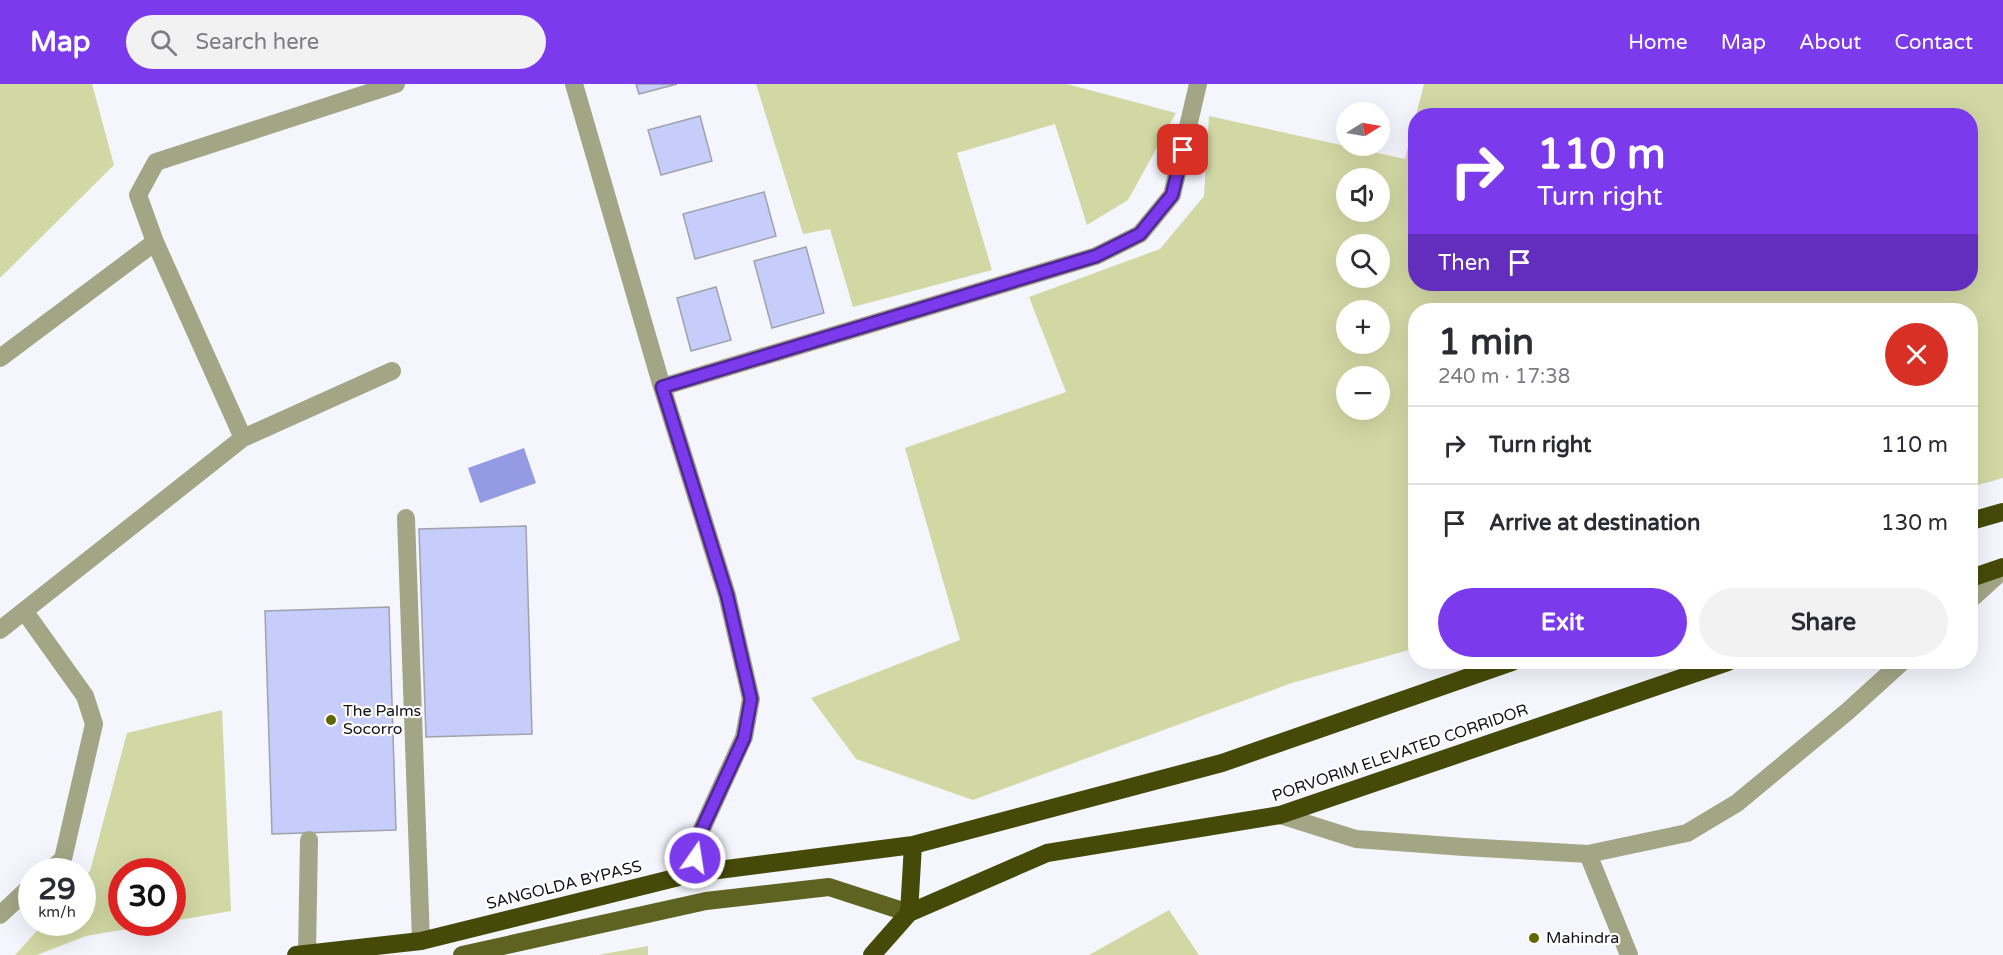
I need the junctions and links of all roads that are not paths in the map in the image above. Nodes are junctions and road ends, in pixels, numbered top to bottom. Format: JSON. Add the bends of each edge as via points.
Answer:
{"nodes":[{"id":1,"x":396,"y":84,"type":"edge"},
{"id":2,"x":574,"y":84,"type":"edge"},
{"id":3,"x":1198,"y":84,"type":"edge"},
{"id":4,"x":155,"y":242,"type":"junction"},
{"id":5,"x":0,"y":358,"type":"edge"},
{"id":6,"x":392,"y":371,"type":"dead end"},
{"id":7,"x":662,"y":387,"type":"junction"},
{"id":8,"x":243,"y":438,"type":"junction"},
{"id":9,"x":2003,"y":512,"type":"edge"},
{"id":10,"x":406,"y":518,"type":"dead end"},
{"id":11,"x":1978,"y":520,"type":"edge"},
{"id":12,"x":2003,"y":569,"type":"edge"},
{"id":13,"x":1978,"y":576,"type":"edge"},
{"id":14,"x":1978,"y":592,"type":"edge"},
{"id":15,"x":25,"y":612,"type":"junction"},
{"id":16,"x":0,"y":630,"type":"edge"},
{"id":17,"x":1492,"y":669,"type":"edge"},
{"id":18,"x":1708,"y":669,"type":"edge"},
{"id":19,"x":1894,"y":669,"type":"edge"},
{"id":20,"x":1280,"y":815,"type":"junction"},
{"id":21,"x":309,"y":840,"type":"dead end"},
{"id":22,"x":913,"y":845,"type":"junction"},
{"id":23,"x":1588,"y":854,"type":"junction"},
{"id":24,"x":63,"y":858,"type":"edge"},
{"id":25,"x":695,"y":873,"type":"junction"},
{"id":26,"x":18,"y":898,"type":"edge"},
{"id":27,"x":909,"y":913,"type":"junction"},
{"id":28,"x":0,"y":915,"type":"edge"},
{"id":29,"x":421,"y":940,"type":"junction"},
{"id":30,"x":301,"y":954,"type":"edge"},
{"id":31,"x":462,"y":955,"type":"edge"},
{"id":32,"x":872,"y":955,"type":"edge"},
{"id":33,"x":1629,"y":955,"type":"edge"}],
"edges":[{"from":1,"to":4,"type":"street","via":[[156,162],[138,195]]},
{"from":2,"to":7,"type":"street"},
{"from":3,"to":7,"type":"street","via":[[1172,195],[1140,234],[1096,256]]},
{"from":4,"to":5,"type":"street"},
{"from":4,"to":8,"type":"street"},
{"from":6,"to":8,"type":"street"},
{"from":7,"to":25,"type":"street","via":[[727,595],[751,699],[744,738],[695,844]]},
{"from":8,"to":15,"type":"street"},
{"from":9,"to":11,"type":"highway"},
{"from":10,"to":29,"type":"street"},
{"from":12,"to":13,"type":"highway"},
{"from":12,"to":14,"type":"street"},
{"from":15,"to":16,"type":"street"},
{"from":15,"to":24,"type":"street","via":[[85,696],[94,724]]},
{"from":17,"to":22,"type":"highway","name":"SANGOLDA BYPASS","via":[[1222,763]]},
{"from":18,"to":20,"type":"highway","name":"PORVORIM ELEVATED CORRIDOR"},
{"from":19,"to":23,"type":"street","via":[[1727,809],[1687,833]]},
{"from":20,"to":23,"type":"street","via":[[1356,839]]},
{"from":20,"to":27,"type":"highway","name":"PORVORIM ELEVATED CORRIDOR","via":[[1047,853]]},
{"from":21,"to":30,"type":"street"},
{"from":22,"to":25,"type":"highway","name":"SANGOLDA BYPASS"},
{"from":22,"to":27,"type":"highway"},
{"from":23,"to":33,"type":"street"},
{"from":25,"to":29,"type":"highway","name":"SANGOLDA BYPASS"},
{"from":26,"to":28,"type":"street"},
{"from":27,"to":31,"type":"main road","via":[[829,887],[706,901]]},
{"from":27,"to":32,"type":"highway"},
{"from":29,"to":30,"type":"highway","name":"SANGOLDA BYPASS"}]}
